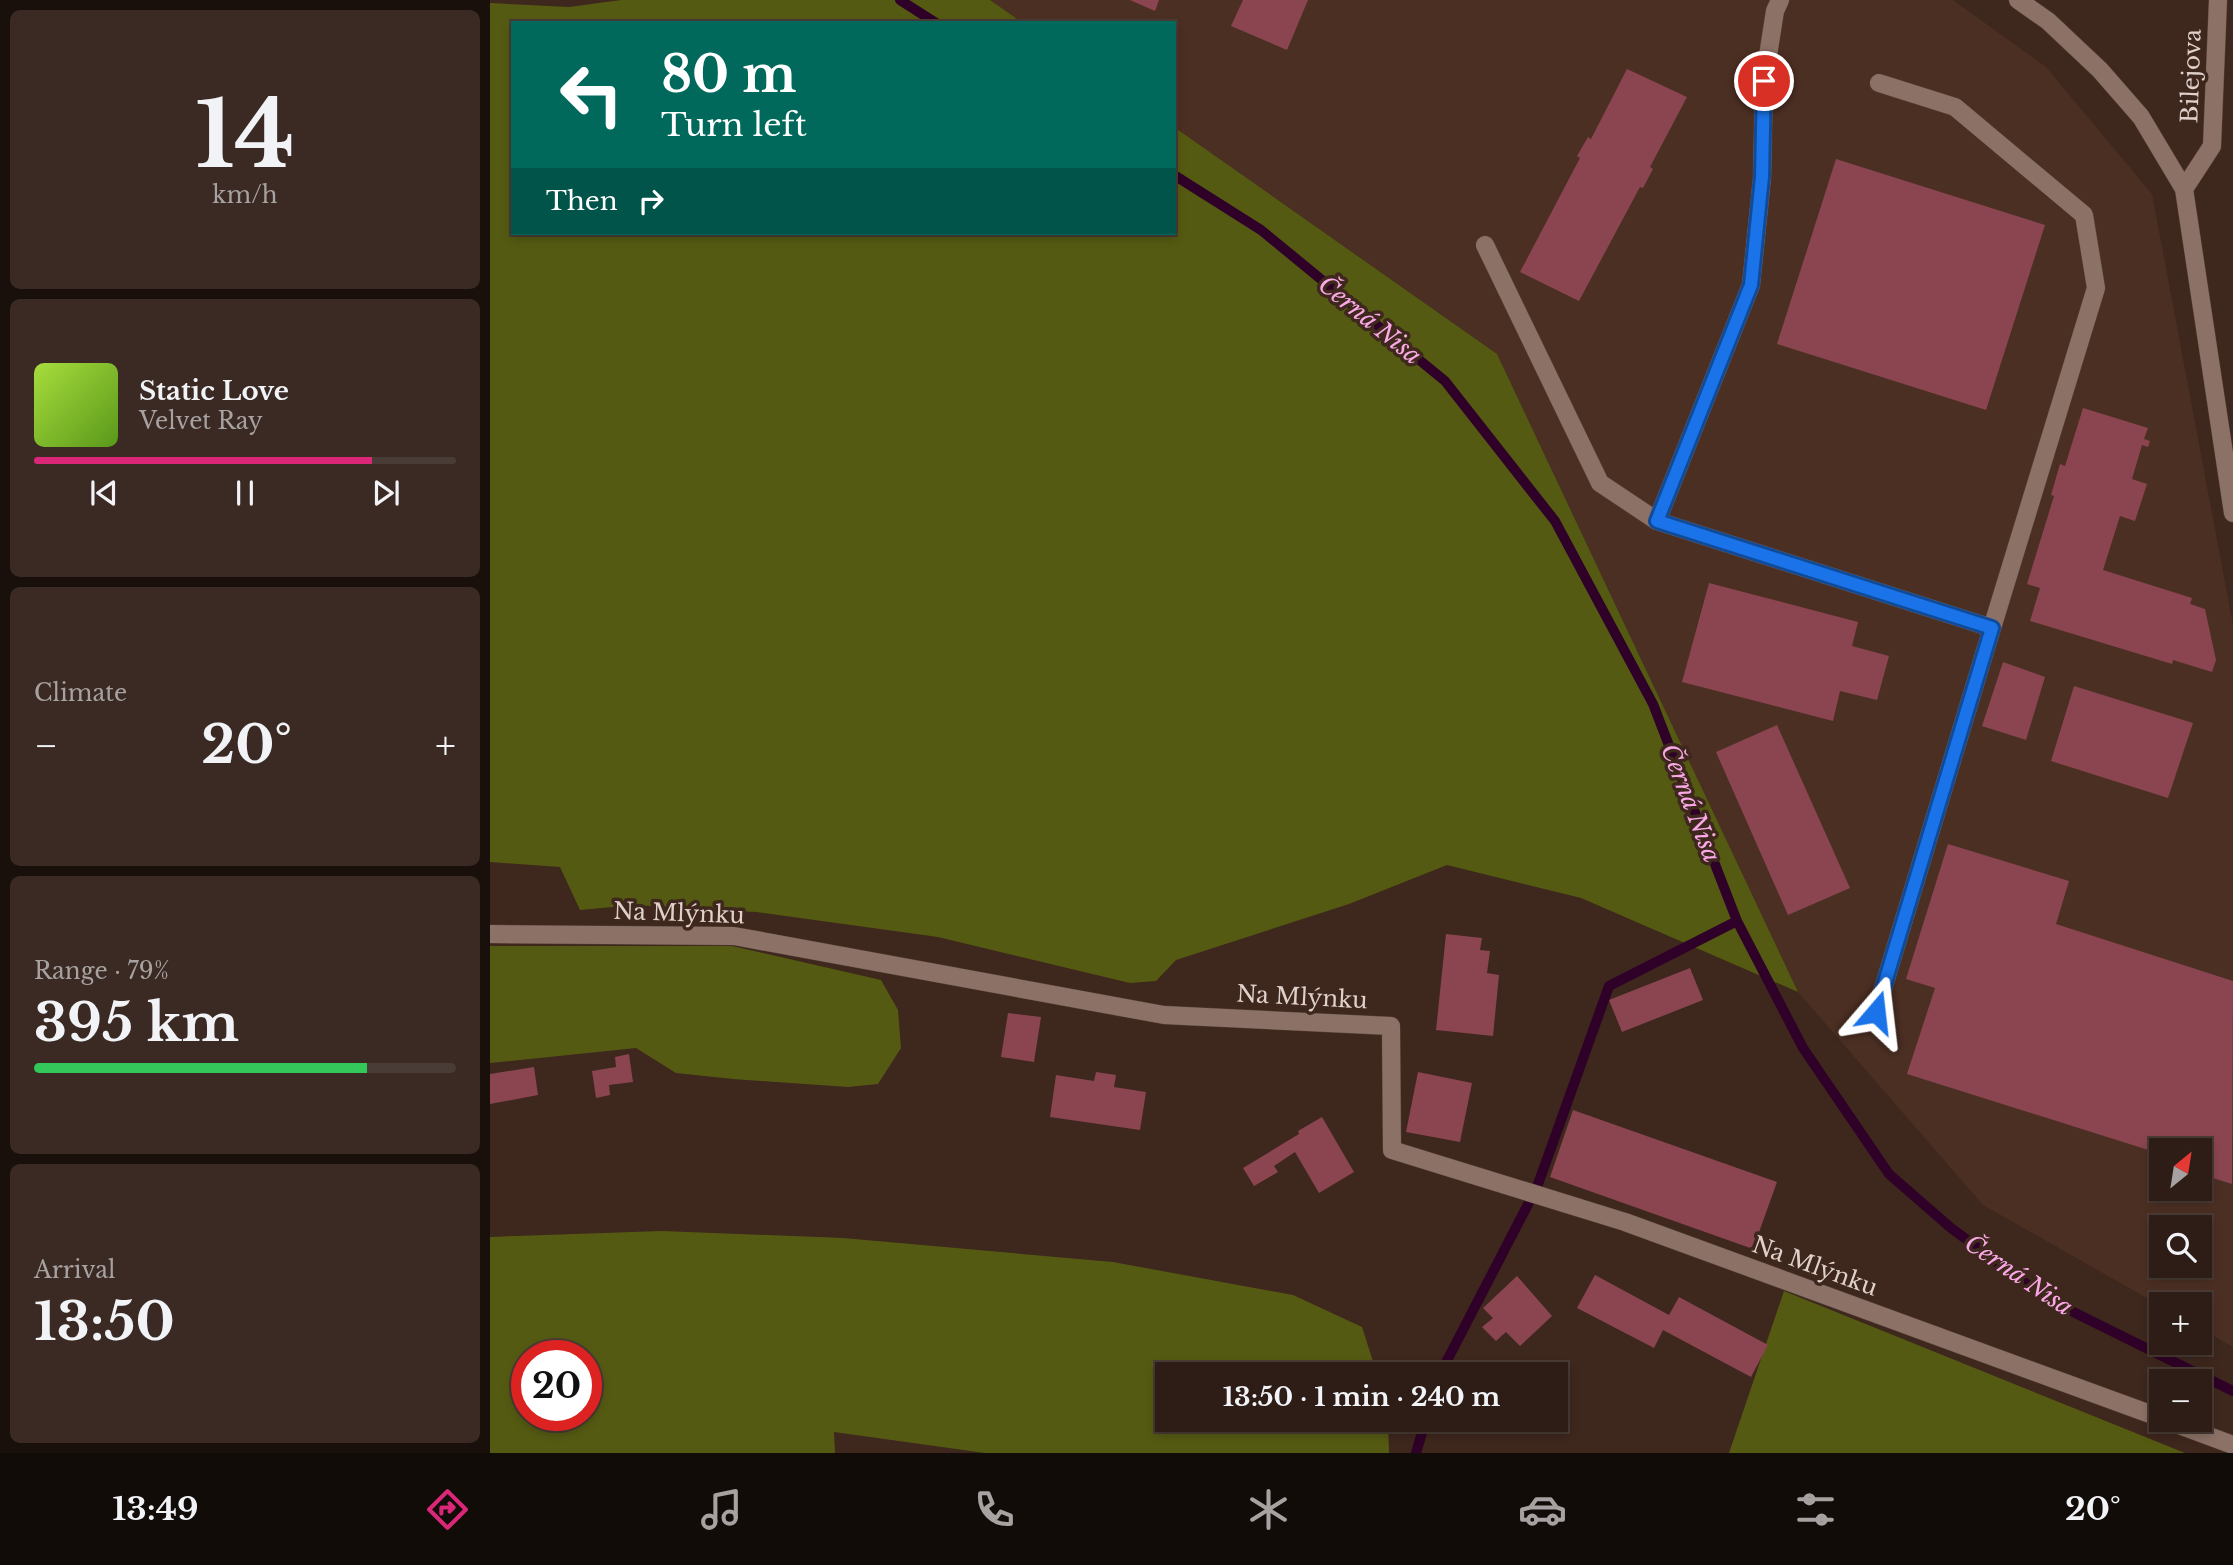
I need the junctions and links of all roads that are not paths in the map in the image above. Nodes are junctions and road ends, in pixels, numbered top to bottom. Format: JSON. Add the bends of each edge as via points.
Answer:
{"nodes":[{"id":1,"x":1780,"y":0,"type":"edge"},
{"id":2,"x":2018,"y":0,"type":"edge"},
{"id":3,"x":2218,"y":0,"type":"edge"},
{"id":4,"x":1879,"y":83,"type":"dead end"},
{"id":5,"x":2184,"y":189,"type":"junction"},
{"id":6,"x":1485,"y":245,"type":"dead end"},
{"id":7,"x":2233,"y":513,"type":"edge"},
{"id":8,"x":1657,"y":521,"type":"junction"},
{"id":9,"x":1992,"y":628,"type":"junction"},
{"id":10,"x":490,"y":934,"type":"edge"},
{"id":11,"x":1876,"y":1012,"type":"dead end"},
{"id":12,"x":2149,"y":1414,"type":"edge"},
{"id":13,"x":2198,"y":1432,"type":"edge"},
{"id":14,"x":2233,"y":1445,"type":"edge"}],
"edges":[{"from":1,"to":8,"type":"street","via":[[1764,81],[1762,177],[1751,285]]},
{"from":2,"to":5,"type":"street","via":[[2048,21],[2100,70],[2141,117]]},
{"from":3,"to":5,"type":"street","name":"Bilejova","via":[[2212,146]]},
{"from":4,"to":9,"type":"street","via":[[1955,107],[2084,215],[2096,288]]},
{"from":5,"to":7,"type":"street"},
{"from":6,"to":8,"type":"street","via":[[1601,483]]},
{"from":8,"to":9,"type":"street"},
{"from":9,"to":11,"type":"street"},
{"from":10,"to":12,"type":"street","name":"Na Mlýnku","via":[[734,936],[1164,1015],[1391,1026],[1392,1150],[1625,1222]]},
{"from":13,"to":14,"type":"street","name":"Na Mlýnku"}]}
